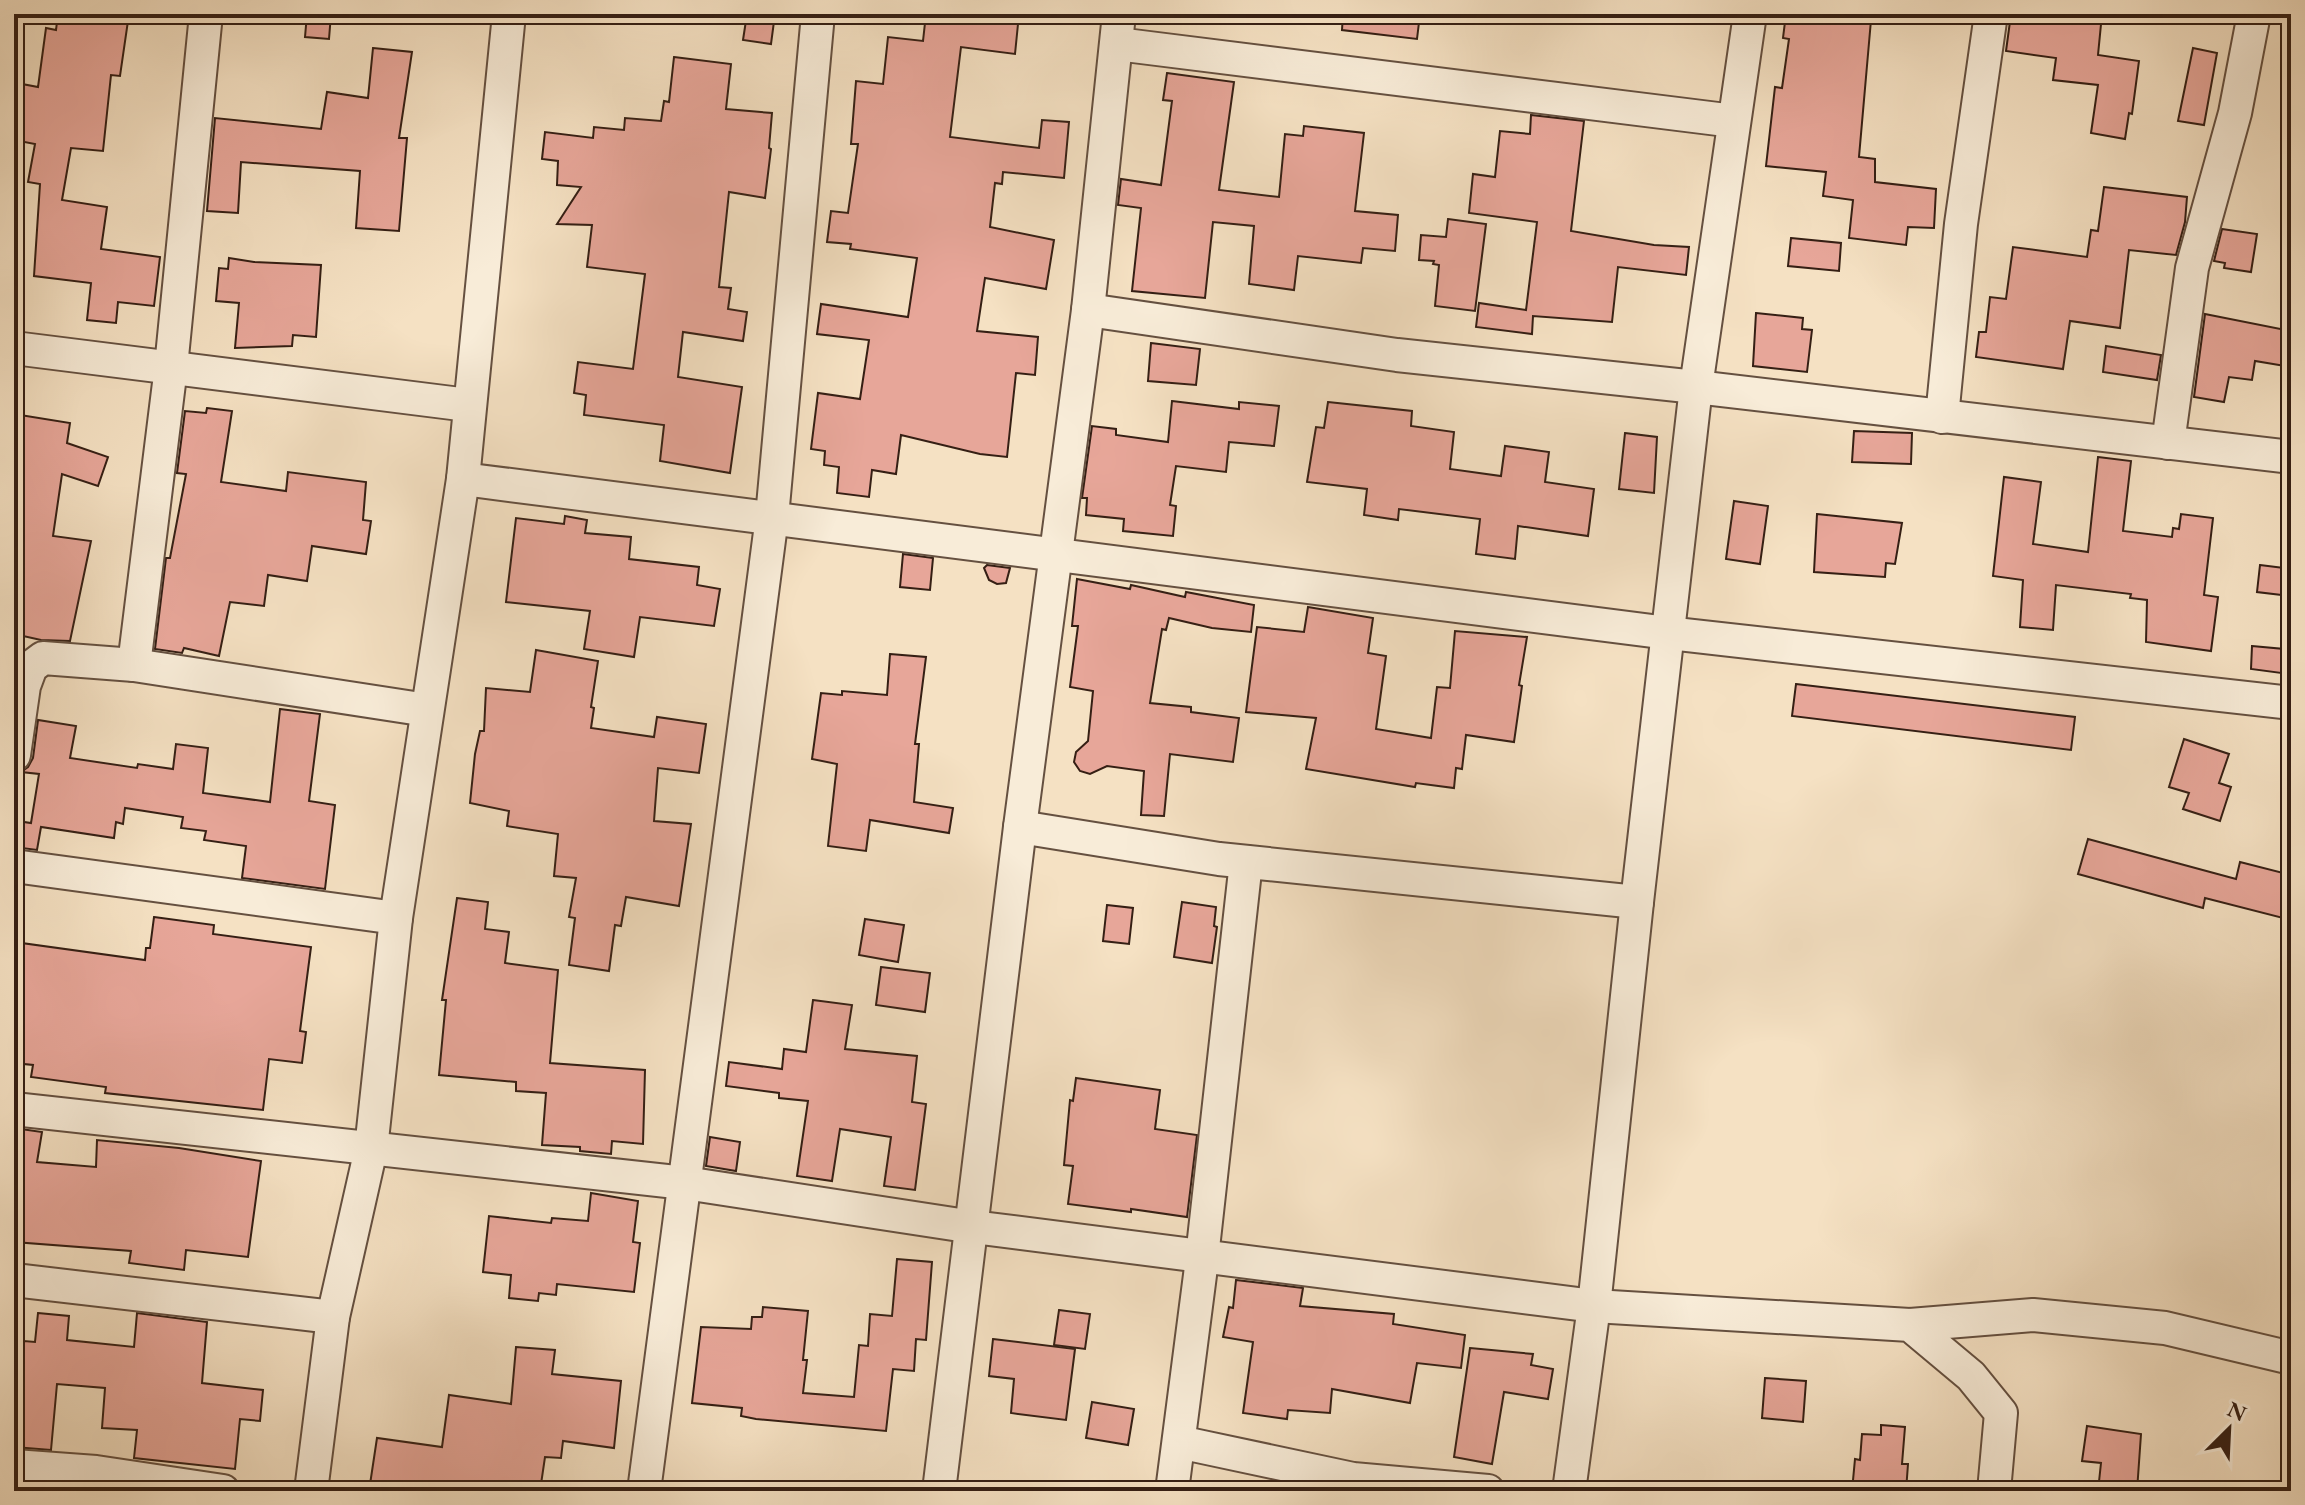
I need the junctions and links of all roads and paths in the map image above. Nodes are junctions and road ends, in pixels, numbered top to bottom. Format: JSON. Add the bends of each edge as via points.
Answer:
{"nodes":[{"id":1,"x":206,"y":14,"type":"edge"},
{"id":2,"x":509,"y":14,"type":"edge"},
{"id":3,"x":818,"y":14,"type":"edge"},
{"id":4,"x":1750,"y":14,"type":"edge"},
{"id":5,"x":1991,"y":14,"type":"edge"},
{"id":6,"x":2254,"y":14,"type":"edge"},
{"id":7,"x":1118,"y":29,"type":"edge"},
{"id":8,"x":1734,"y":121,"type":"junction"},
{"id":9,"x":1088,"y":310,"type":"junction"},
{"id":10,"x":14,"y":348,"type":"edge"},
{"id":11,"x":171,"y":367,"type":"junction"},
{"id":12,"x":1696,"y":387,"type":"junction"},
{"id":13,"x":468,"y":405,"type":"junction"},
{"id":14,"x":1942,"y":417,"type":"junction"},
{"id":15,"x":2168,"y":443,"type":"junction"},
{"id":16,"x":2291,"y":457,"type":"edge"},
{"id":17,"x":463,"y":479,"type":"junction"},
{"id":18,"x":772,"y":517,"type":"junction"},
{"id":19,"x":1055,"y":553,"type":"junction"},
{"id":20,"x":1668,"y":633,"type":"junction"},
{"id":21,"x":134,"y":665,"type":"junction"},
{"id":22,"x":2291,"y":703,"type":"edge"},
{"id":23,"x":427,"y":710,"type":"junction"},
{"id":24,"x":14,"y":755,"type":"edge"},
{"id":25,"x":1020,"y":827,"type":"junction"},
{"id":26,"x":1246,"y":862,"type":"junction"},
{"id":27,"x":14,"y":866,"type":"edge"},
{"id":28,"x":1637,"y":902,"type":"junction"},
{"id":29,"x":396,"y":918,"type":"junction"},
{"id":30,"x":14,"y":1109,"type":"edge"},
{"id":31,"x":371,"y":1149,"type":"junction"},
{"id":32,"x":685,"y":1183,"type":"junction"},
{"id":33,"x":973,"y":1227,"type":"junction"},
{"id":34,"x":1202,"y":1254,"type":"junction"},
{"id":35,"x":14,"y":1280,"type":"edge"},
{"id":36,"x":1594,"y":1306,"type":"junction"},
{"id":37,"x":333,"y":1317,"type":"junction"},
{"id":38,"x":1910,"y":1325,"type":"junction"},
{"id":39,"x":2291,"y":1358,"type":"edge"},
{"id":40,"x":1179,"y":1442,"type":"junction"},
{"id":41,"x":14,"y":1466,"type":"edge"},
{"id":42,"x":223,"y":1491,"type":"edge"},
{"id":43,"x":311,"y":1491,"type":"edge"},
{"id":44,"x":644,"y":1491,"type":"edge"},
{"id":45,"x":939,"y":1491,"type":"edge"},
{"id":46,"x":1172,"y":1491,"type":"edge"},
{"id":47,"x":1488,"y":1491,"type":"edge"},
{"id":48,"x":1569,"y":1491,"type":"edge"},
{"id":49,"x":1994,"y":1491,"type":"edge"}],
"edges":[{"from":1,"to":11,"type":"street"},
{"from":2,"to":13,"type":"street"},
{"from":3,"to":18,"type":"street"},
{"from":4,"to":8,"type":"street"},
{"from":5,"to":14,"type":"street","via":[[1961,224]]},
{"from":6,"to":15,"type":"street","via":[[2235,113],[2192,268]]},
{"from":7,"to":8,"type":"street"},
{"from":7,"to":9,"type":"street"},
{"from":8,"to":12,"type":"street"},
{"from":9,"to":12,"type":"street","via":[[1397,355]]},
{"from":9,"to":19,"type":"street"},
{"from":10,"to":11,"type":"street"},
{"from":11,"to":13,"type":"street"},
{"from":11,"to":21,"type":"street"},
{"from":12,"to":14,"type":"street"},
{"from":12,"to":20,"type":"street"},
{"from":13,"to":17,"type":"street"},
{"from":14,"to":15,"type":"street"},
{"from":15,"to":16,"type":"street"},
{"from":17,"to":18,"type":"street"},
{"from":17,"to":23,"type":"street"},
{"from":18,"to":19,"type":"street"},
{"from":18,"to":32,"type":"street"},
{"from":19,"to":20,"type":"street"},
{"from":19,"to":25,"type":"street"},
{"from":20,"to":22,"type":"street"},
{"from":20,"to":28,"type":"street"},
{"from":21,"to":23,"type":"street"},
{"from":21,"to":24,"type":"street","via":[[43,658],[31,667],[24,686]]},
{"from":23,"to":29,"type":"street"},
{"from":25,"to":26,"type":"street"},
{"from":25,"to":33,"type":"street"},
{"from":26,"to":28,"type":"street"},
{"from":26,"to":34,"type":"street"},
{"from":27,"to":29,"type":"street"},
{"from":28,"to":36,"type":"street"},
{"from":29,"to":31,"type":"street"},
{"from":30,"to":31,"type":"street"},
{"from":31,"to":32,"type":"street"},
{"from":31,"to":37,"type":"street"},
{"from":32,"to":33,"type":"street"},
{"from":32,"to":44,"type":"street"},
{"from":33,"to":34,"type":"street"},
{"from":33,"to":45,"type":"street"},
{"from":34,"to":36,"type":"street"},
{"from":34,"to":40,"type":"street"},
{"from":35,"to":37,"type":"street"},
{"from":36,"to":38,"type":"street"},
{"from":36,"to":48,"type":"street"},
{"from":37,"to":43,"type":"street"},
{"from":38,"to":39,"type":"street","via":[[2033,1315],[2165,1328]]},
{"from":38,"to":49,"type":"street","via":[[1971,1376],[2001,1413]]},
{"from":40,"to":46,"type":"street"},
{"from":40,"to":47,"type":"street","via":[[1353,1479]]},
{"from":41,"to":42,"type":"street"}]}
